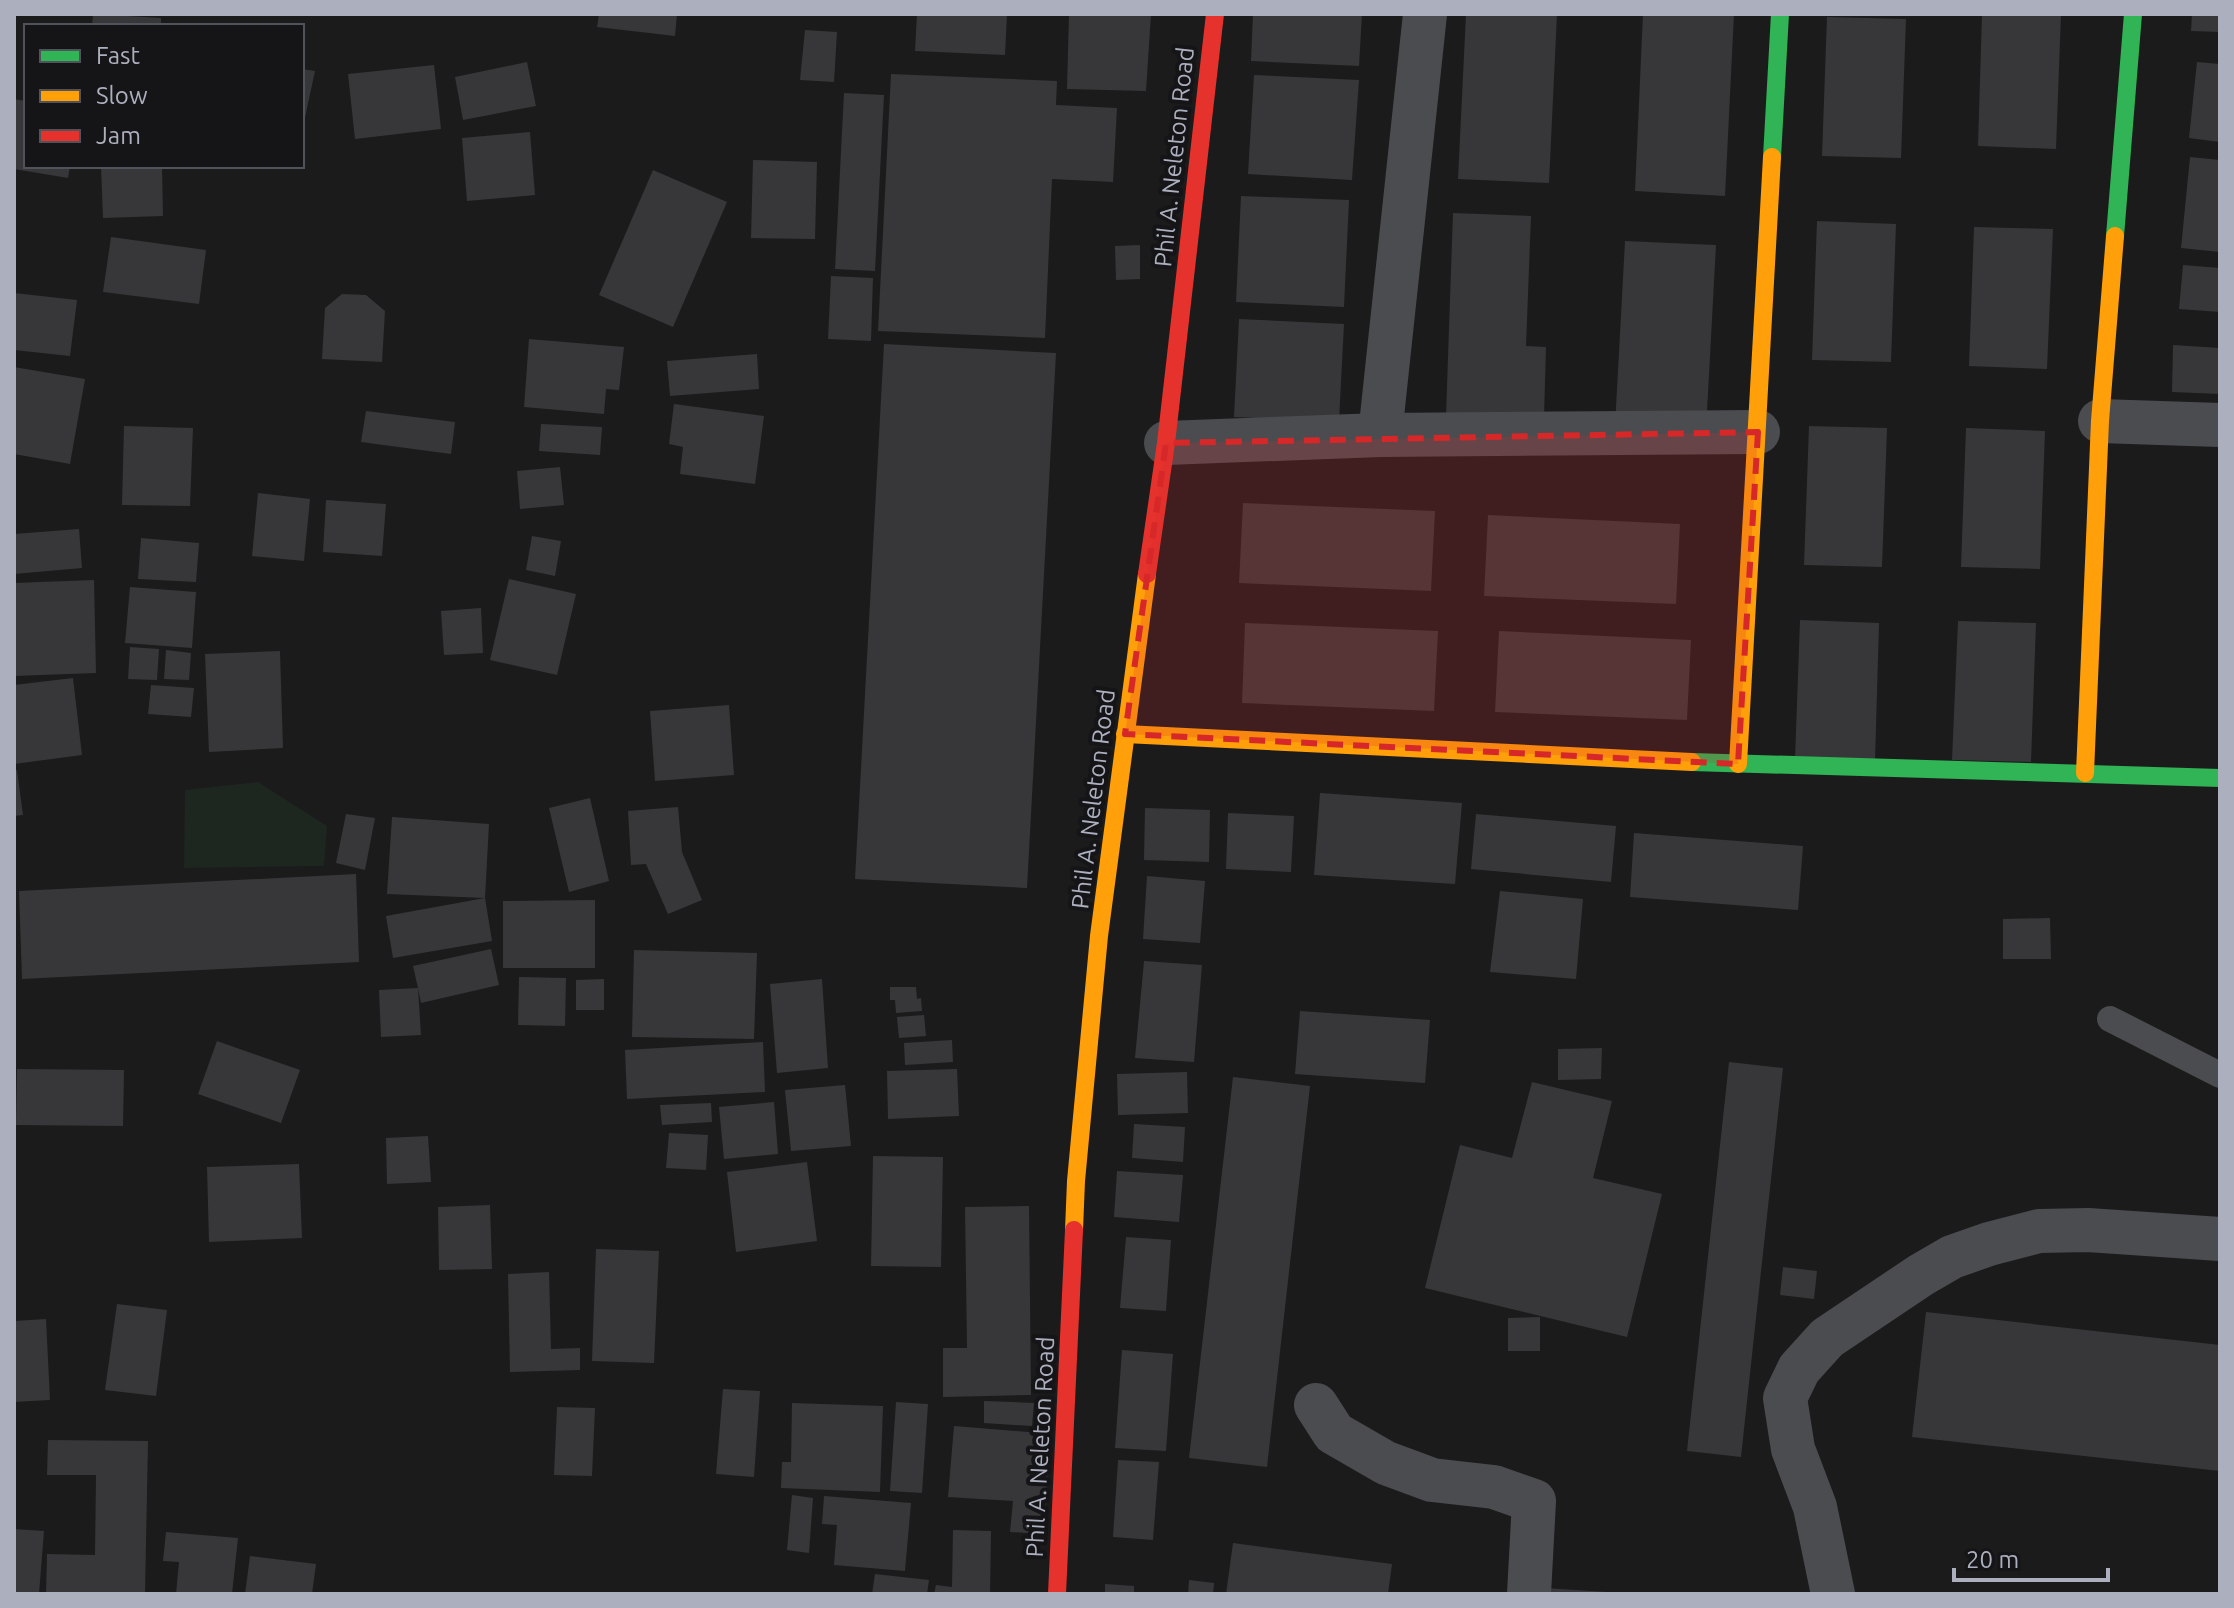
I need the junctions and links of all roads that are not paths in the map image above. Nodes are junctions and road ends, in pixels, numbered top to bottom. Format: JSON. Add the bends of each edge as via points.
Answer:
{"nodes":[{"id":1,"x":1215,"y":14,"type":"edge"},
{"id":2,"x":1425,"y":14,"type":"edge"},
{"id":3,"x":1780,"y":14,"type":"edge"},
{"id":4,"x":2133,"y":14,"type":"edge"},
{"id":5,"x":2100,"y":421,"type":"junction"},
{"id":6,"x":2220,"y":425,"type":"edge"},
{"id":7,"x":1758,"y":432,"type":"junction"},
{"id":8,"x":1380,"y":435,"type":"junction"},
{"id":9,"x":1166,"y":443,"type":"junction"},
{"id":10,"x":1125,"y":734,"type":"junction"},
{"id":11,"x":1738,"y":764,"type":"junction"},
{"id":12,"x":2085,"y":773,"type":"junction"},
{"id":13,"x":2220,"y":778,"type":"edge"},
{"id":14,"x":2110,"y":1019,"type":"dead end"},
{"id":15,"x":2220,"y":1075,"type":"edge"},
{"id":16,"x":2220,"y":1239,"type":"edge"},
{"id":17,"x":1316,"y":1405,"type":"dead end"},
{"id":18,"x":1057,"y":1594,"type":"edge"},
{"id":19,"x":1529,"y":1594,"type":"edge"},
{"id":20,"x":1833,"y":1594,"type":"edge"}],
"edges":[{"from":1,"to":9,"type":"street","name":"Phil A. Neleton Road"},
{"from":2,"to":8,"type":"street"},
{"from":3,"to":7,"type":"street"},
{"from":4,"to":5,"type":"street"},
{"from":5,"to":6,"type":"street"},
{"from":5,"to":12,"type":"street"},
{"from":7,"to":8,"type":"street"},
{"from":7,"to":11,"type":"street"},
{"from":8,"to":9,"type":"street"},
{"from":9,"to":10,"type":"street","name":"Phil A. Neleton Road"},
{"from":10,"to":11,"type":"street"},
{"from":10,"to":18,"type":"street","name":"Phil A. Neleton Road","via":[[1076,1181]]},
{"from":11,"to":12,"type":"street"},
{"from":12,"to":13,"type":"street"},
{"from":14,"to":15,"type":"lane"},
{"from":16,"to":20,"type":"street","via":[[2039,1231],[1952,1257],[1827,1338],[1799,1369],[1785,1398],[1793,1449],[1815,1507]]},
{"from":17,"to":19,"type":"street","via":[[1334,1433],[1386,1463],[1432,1480],[1494,1487],[1534,1501]]}]}
